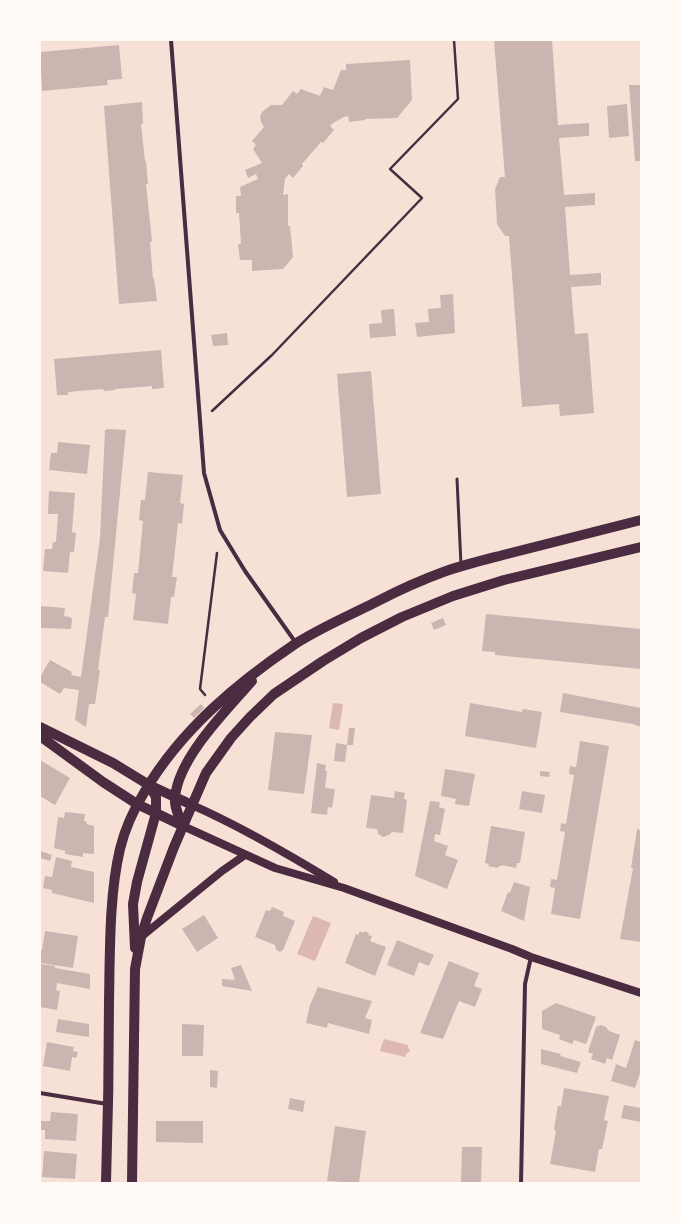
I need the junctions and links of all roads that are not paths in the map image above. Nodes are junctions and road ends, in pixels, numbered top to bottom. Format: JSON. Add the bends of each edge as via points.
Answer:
{"nodes":[{"id":1,"x":171,"y":40,"type":"edge"},
{"id":2,"x":457,"y":479,"type":"dead end"},
{"id":3,"x":641,"y":520,"type":"edge"},
{"id":4,"x":641,"y":547,"type":"edge"},
{"id":5,"x":461,"y":567,"type":"junction"},
{"id":6,"x":297,"y":643,"type":"junction"},
{"id":7,"x":265,"y":666,"type":"junction"},
{"id":8,"x":40,"y":727,"type":"edge"},
{"id":9,"x":40,"y":736,"type":"edge"},
{"id":10,"x":149,"y":785,"type":"junction"},
{"id":11,"x":175,"y":797,"type":"junction"},
{"id":12,"x":137,"y":804,"type":"junction"},
{"id":13,"x":192,"y":805,"type":"junction"},
{"id":14,"x":156,"y":813,"type":"junction"},
{"id":15,"x":183,"y":826,"type":"junction"},
{"id":16,"x":245,"y":855,"type":"junction"},
{"id":17,"x":344,"y":888,"type":"junction"},
{"id":18,"x":141,"y":937,"type":"junction"},
{"id":19,"x":531,"y":957,"type":"junction"},
{"id":20,"x":135,"y":969,"type":"junction"},
{"id":21,"x":641,"y":993,"type":"edge"},
{"id":22,"x":40,"y":1094,"type":"edge"},
{"id":23,"x":108,"y":1104,"type":"junction"},
{"id":24,"x":106,"y":1183,"type":"edge"},
{"id":25,"x":132,"y":1183,"type":"edge"},
{"id":26,"x":521,"y":1183,"type":"edge"}],
"edges":[{"from":1,"to":6,"type":"street","via":[[204,473],[220,530],[245,571]]},
{"from":2,"to":5,"type":"lane"},
{"from":3,"to":5,"type":"main road"},
{"from":4,"to":13,"type":"main road","via":[[504,580],[453,596],[402,617],[361,638],[274,694],[250,717],[206,773]]},
{"from":5,"to":6,"type":"main road","via":[[396,592]]},
{"from":6,"to":7,"type":"main road"},
{"from":7,"to":10,"type":"main road","via":[[214,706],[172,751]]},
{"from":7,"to":11,"type":"main road","via":[[189,758],[178,782]]},
{"from":8,"to":10,"type":"main road","via":[[113,763]]},
{"from":9,"to":12,"type":"main road"},
{"from":10,"to":11,"type":"main road"},
{"from":10,"to":12,"type":"main road"},
{"from":10,"to":14,"type":"main road","via":[[156,797]]},
{"from":11,"to":13,"type":"main road"},
{"from":11,"to":15,"type":"main road"},
{"from":12,"to":14,"type":"main road"},
{"from":12,"to":23,"type":"main road","via":[[120,850],[112,908]]},
{"from":13,"to":15,"type":"main road"},
{"from":13,"to":17,"type":"main road","via":[[283,851]]},
{"from":14,"to":15,"type":"main road"},
{"from":14,"to":20,"type":"main road","via":[[133,904]]},
{"from":15,"to":16,"type":"main road"},
{"from":15,"to":18,"type":"main road"},
{"from":16,"to":17,"type":"main road","via":[[275,868]]},
{"from":16,"to":18,"type":"main road"},
{"from":17,"to":19,"type":"main road"},
{"from":18,"to":20,"type":"main road"},
{"from":19,"to":21,"type":"main road"},
{"from":19,"to":26,"type":"street","via":[[525,984]]},
{"from":20,"to":25,"type":"main road"},
{"from":22,"to":23,"type":"street"},
{"from":23,"to":24,"type":"main road"}]}
